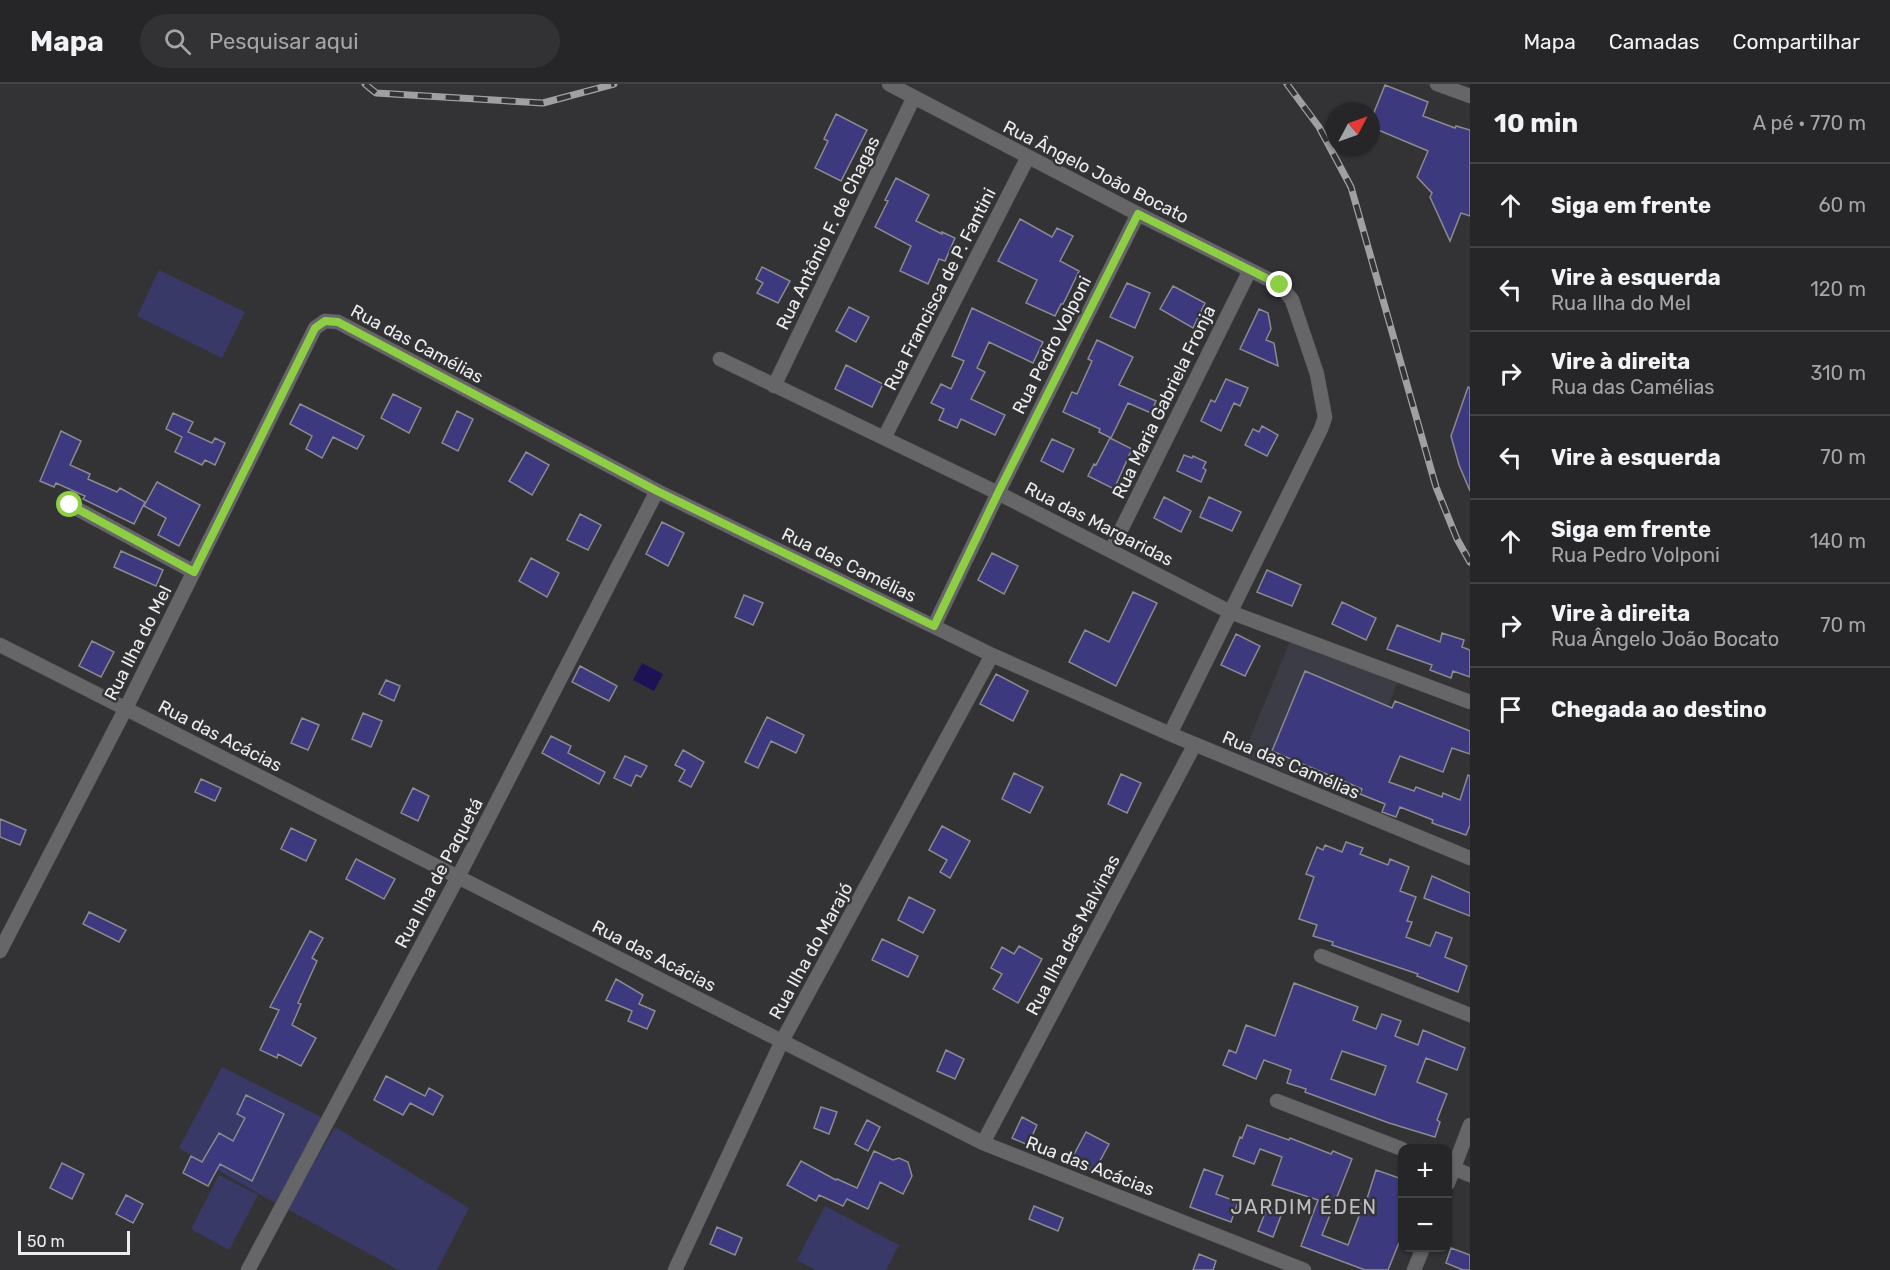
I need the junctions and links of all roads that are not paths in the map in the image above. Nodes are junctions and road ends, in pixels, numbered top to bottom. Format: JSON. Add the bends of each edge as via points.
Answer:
{"nodes":[{"id":1,"x":889,"y":84,"type":"edge"},
{"id":2,"x":1437,"y":84,"type":"edge"},
{"id":3,"x":1470,"y":96,"type":"edge"},
{"id":4,"x":914,"y":97,"type":"junction"},
{"id":5,"x":1028,"y":157,"type":"junction"},
{"id":6,"x":1138,"y":214,"type":"junction"},
{"id":7,"x":1250,"y":270,"type":"junction"},
{"id":8,"x":325,"y":321,"type":"joint"},
{"id":9,"x":720,"y":359,"type":"dead end"},
{"id":10,"x":774,"y":386,"type":"junction"},
{"id":11,"x":884,"y":438,"type":"junction"},
{"id":12,"x":657,"y":491,"type":"junction"},
{"id":13,"x":998,"y":493,"type":"junction"},
{"id":14,"x":70,"y":505,"type":"dead end"},
{"id":15,"x":1111,"y":550,"type":"junction"},
{"id":16,"x":194,"y":572,"type":"junction"},
{"id":17,"x":1230,"y":612,"type":"junction"},
{"id":18,"x":934,"y":626,"type":"junction"},
{"id":19,"x":0,"y":645,"type":"edge"},
{"id":20,"x":993,"y":655,"type":"junction"},
{"id":21,"x":1470,"y":702,"type":"edge"},
{"id":22,"x":126,"y":708,"type":"junction"},
{"id":23,"x":1170,"y":734,"type":"junction"},
{"id":24,"x":1195,"y":744,"type":"junction"},
{"id":25,"x":1470,"y":858,"type":"edge"},
{"id":26,"x":458,"y":877,"type":"junction"},
{"id":27,"x":0,"y":951,"type":"edge"},
{"id":28,"x":1321,"y":956,"type":"dead end"},
{"id":29,"x":1470,"y":1015,"type":"edge"},
{"id":30,"x":782,"y":1041,"type":"junction"},
{"id":31,"x":1277,"y":1101,"type":"dead end"},
{"id":32,"x":1470,"y":1125,"type":"edge"},
{"id":33,"x":983,"y":1143,"type":"junction"},
{"id":34,"x":1398,"y":1147,"type":"edge"},
{"id":35,"x":1452,"y":1163,"type":"edge"},
{"id":36,"x":1452,"y":1168,"type":"edge"},
{"id":37,"x":1470,"y":1175,"type":"edge"},
{"id":38,"x":1421,"y":1252,"type":"edge"},
{"id":39,"x":248,"y":1270,"type":"edge"},
{"id":40,"x":675,"y":1270,"type":"edge"},
{"id":41,"x":1304,"y":1270,"type":"edge"},
{"id":42,"x":1414,"y":1270,"type":"edge"}],
"edges":[{"from":1,"to":4,"type":"street","name":"Rua Ângelo João Bocato"},
{"from":2,"to":3,"type":"street"},
{"from":4,"to":5,"type":"street","name":"Rua Ângelo João Bocato"},
{"from":4,"to":10,"type":"street","name":"Rua Antônio F. de Chagas"},
{"from":5,"to":6,"type":"street","name":"Rua Ângelo João Bocato"},
{"from":5,"to":11,"type":"street","name":"Rua Francisca de P. Fantini"},
{"from":6,"to":7,"type":"street","name":"Rua Ângelo João Bocato"},
{"from":6,"to":13,"type":"street","name":"Rua Pedro Volponi"},
{"from":7,"to":15,"type":"street","name":"Rua Maria Gabriela Fronja"},
{"from":7,"to":17,"type":"street","name":"Rua Ângelo João Bocato","via":[[1280,285],[1292,300],[1317,374],[1325,417]]},
{"from":8,"to":12,"type":"street","name":"Rua das Camélias","via":[[338,322]]},
{"from":8,"to":16,"type":"street","name":"Rua Ilha do Mel","via":[[315,328]]},
{"from":9,"to":10,"type":"street","name":"Rua das Margaridas"},
{"from":10,"to":11,"type":"street","name":"Rua das Margaridas"},
{"from":11,"to":13,"type":"street","name":"Rua das Margaridas"},
{"from":12,"to":18,"type":"street","name":"Rua das Camélias"},
{"from":12,"to":26,"type":"street","name":"Rua Ilha de Paquetá"},
{"from":13,"to":15,"type":"street","name":"Rua das Margaridas"},
{"from":13,"to":18,"type":"street","name":"Rua Pedro Volponi"},
{"from":14,"to":16,"type":"street"},
{"from":15,"to":17,"type":"street","name":"Rua das Margaridas"},
{"from":16,"to":22,"type":"street","name":"Rua Ilha do Mel"},
{"from":17,"to":21,"type":"street","name":"Rua das Margaridas"},
{"from":17,"to":23,"type":"street"},
{"from":18,"to":20,"type":"street","name":"Rua das Camélias"},
{"from":19,"to":22,"type":"street","name":"Rua das Acácias"},
{"from":20,"to":23,"type":"street","name":"Rua das Camélias"},
{"from":20,"to":30,"type":"street","name":"Rua Ilha do Marajó"},
{"from":22,"to":26,"type":"street","name":"Rua das Acácias"},
{"from":22,"to":27,"type":"street","name":"Rua Ilha do Mel"},
{"from":23,"to":24,"type":"street","name":"Rua das Camélias"},
{"from":24,"to":25,"type":"street","name":"Rua das Camélias"},
{"from":24,"to":33,"type":"street","name":"Rua Ilha das Malvinas"},
{"from":26,"to":30,"type":"street","name":"Rua das Acácias"},
{"from":26,"to":39,"type":"street","name":"Rua Ilha de Paquetá"},
{"from":28,"to":29,"type":"street"},
{"from":30,"to":33,"type":"street","name":"Rua das Acácias"},
{"from":30,"to":40,"type":"street","name":"Rua Ilha do Marajó"},
{"from":31,"to":34,"type":"street"},
{"from":32,"to":35,"type":"street"},
{"from":33,"to":41,"type":"street","name":"Rua das Acácias"},
{"from":36,"to":37,"type":"street"},
{"from":38,"to":42,"type":"street"}]}
